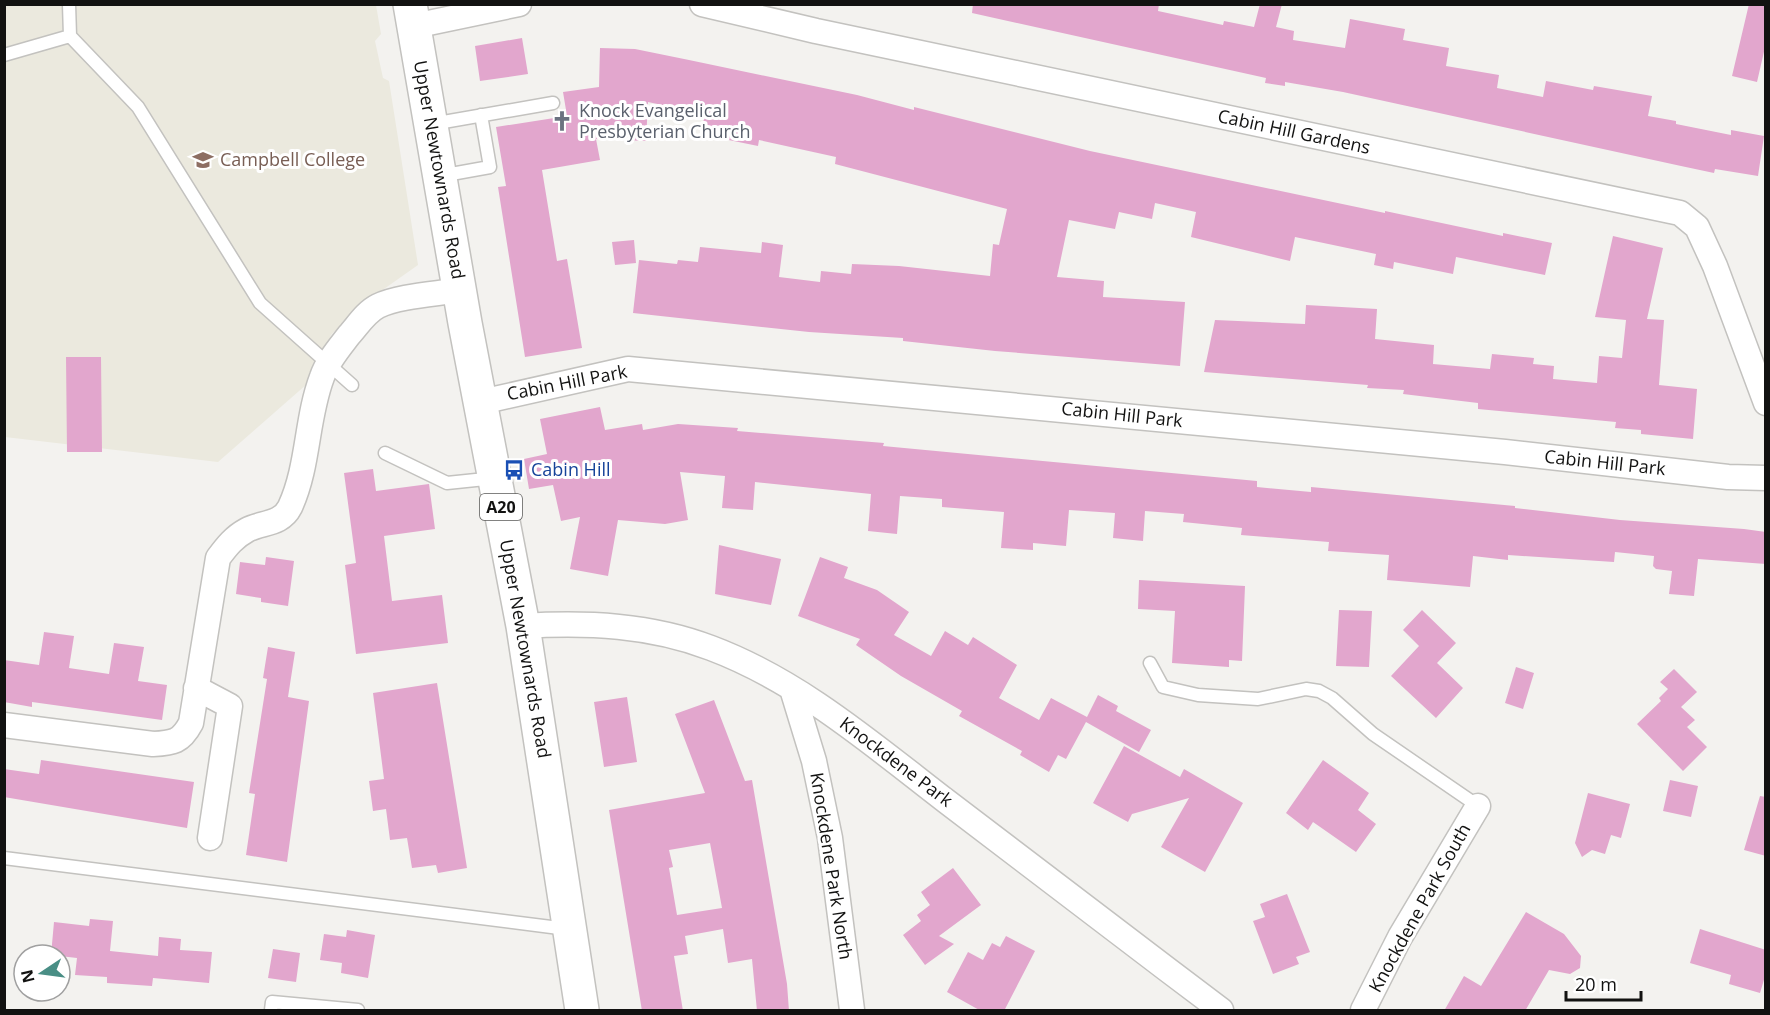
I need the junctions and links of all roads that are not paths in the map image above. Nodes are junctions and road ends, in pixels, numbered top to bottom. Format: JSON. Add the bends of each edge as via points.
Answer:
{"nodes":[{"id":1,"x":69,"y":4,"type":"edge"},
{"id":2,"x":519,"y":4,"type":"edge"},
{"id":3,"x":702,"y":4,"type":"edge"},
{"id":4,"x":412,"y":15,"type":"edge"},
{"id":5,"x":70,"y":36,"type":"junction"},
{"id":6,"x":4,"y":56,"type":"edge"},
{"id":7,"x":554,"y":103,"type":"dead end"},
{"id":8,"x":481,"y":115,"type":"junction"},
{"id":9,"x":431,"y":124,"type":"junction"},
{"id":10,"x":440,"y":176,"type":"junction"},
{"id":11,"x":459,"y":290,"type":"junction"},
{"id":12,"x":329,"y":364,"type":"junction"},
{"id":13,"x":352,"y":385,"type":"dead end"},
{"id":14,"x":481,"y":402,"type":"junction"},
{"id":15,"x":1766,"y":403,"type":"edge"},
{"id":16,"x":385,"y":453,"type":"dead end"},
{"id":17,"x":496,"y":478,"type":"junction"},
{"id":18,"x":1766,"y":478,"type":"edge"},
{"id":19,"x":523,"y":626,"type":"junction"},
{"id":20,"x":1150,"y":663,"type":"dead end"},
{"id":21,"x":196,"y":688,"type":"junction"},
{"id":22,"x":792,"y":689,"type":"junction"},
{"id":23,"x":4,"y":724,"type":"edge"},
{"id":24,"x":1478,"y":806,"type":"joint"},
{"id":25,"x":210,"y":838,"type":"dead end"},
{"id":26,"x":4,"y":858,"type":"edge"},
{"id":27,"x":571,"y":929,"type":"junction"},
{"id":28,"x":271,"y":1011,"type":"edge"},
{"id":29,"x":358,"y":1011,"type":"edge"},
{"id":30,"x":582,"y":1011,"type":"edge"},
{"id":31,"x":852,"y":1011,"type":"edge"},
{"id":32,"x":1221,"y":1011,"type":"edge"},
{"id":33,"x":1363,"y":1011,"type":"edge"}],
"edges":[{"from":1,"to":5,"type":"lane"},
{"from":2,"to":4,"type":"street"},
{"from":3,"to":15,"type":"street","name":"Cabin Hill Gardens","via":[[1680,213],[1697,227],[1715,266]]},
{"from":4,"to":9,"type":"highway","name":"Upper Newtownards Road","number":"A20"},
{"from":5,"to":6,"type":"lane"},
{"from":5,"to":12,"type":"lane","via":[[138,107],[260,303]]},
{"from":7,"to":8,"type":"lane"},
{"from":8,"to":9,"type":"lane"},
{"from":8,"to":10,"type":"lane","via":[[490,167]]},
{"from":9,"to":10,"type":"highway","name":"Upper Newtownards Road","number":"A20"},
{"from":10,"to":11,"type":"highway","name":"Upper Newtownards Road","number":"A20"},
{"from":11,"to":12,"type":"street","via":[[379,306],[365,315]]},
{"from":11,"to":14,"type":"highway","name":"Upper Newtownards Road","number":"A20"},
{"from":12,"to":13,"type":"lane"},
{"from":12,"to":21,"type":"street","via":[[319,386],[290,506],[275,521],[232,539],[218,558]]},
{"from":14,"to":17,"type":"highway","name":"Upper Newtownards Road","number":"A20"},
{"from":14,"to":18,"type":"street","name":"Cabin Hill Park","via":[[628,369]]},
{"from":16,"to":17,"type":"lane","via":[[447,483]]},
{"from":17,"to":19,"type":"highway","name":"Upper Newtownards Road","number":"A20"},
{"from":19,"to":22,"type":"street","name":"Knockdene Park","via":[[594,624],[659,633],[748,663]]},
{"from":19,"to":27,"type":"highway","name":"Upper Newtownards Road","number":"A20"},
{"from":20,"to":24,"type":"lane","via":[[1163,687],[1198,695],[1258,699],[1306,689],[1319,691],[1373,734]]},
{"from":21,"to":23,"type":"street","via":[[191,723],[184,736],[174,743],[116,741]]},
{"from":21,"to":25,"type":"street","via":[[230,706]]},
{"from":22,"to":31,"type":"street","name":"Knockdene Park North","via":[[814,761],[830,838]]},
{"from":22,"to":32,"type":"street","name":"Knockdene Park","via":[[829,711]]},
{"from":24,"to":33,"type":"street","name":"Knockdene Park South","via":[[1400,937]]},
{"from":26,"to":27,"type":"lane"},
{"from":27,"to":30,"type":"highway","name":"Upper Newtownards Road","number":"A20"},
{"from":28,"to":29,"type":"lane","via":[[272,1002]]}]}
